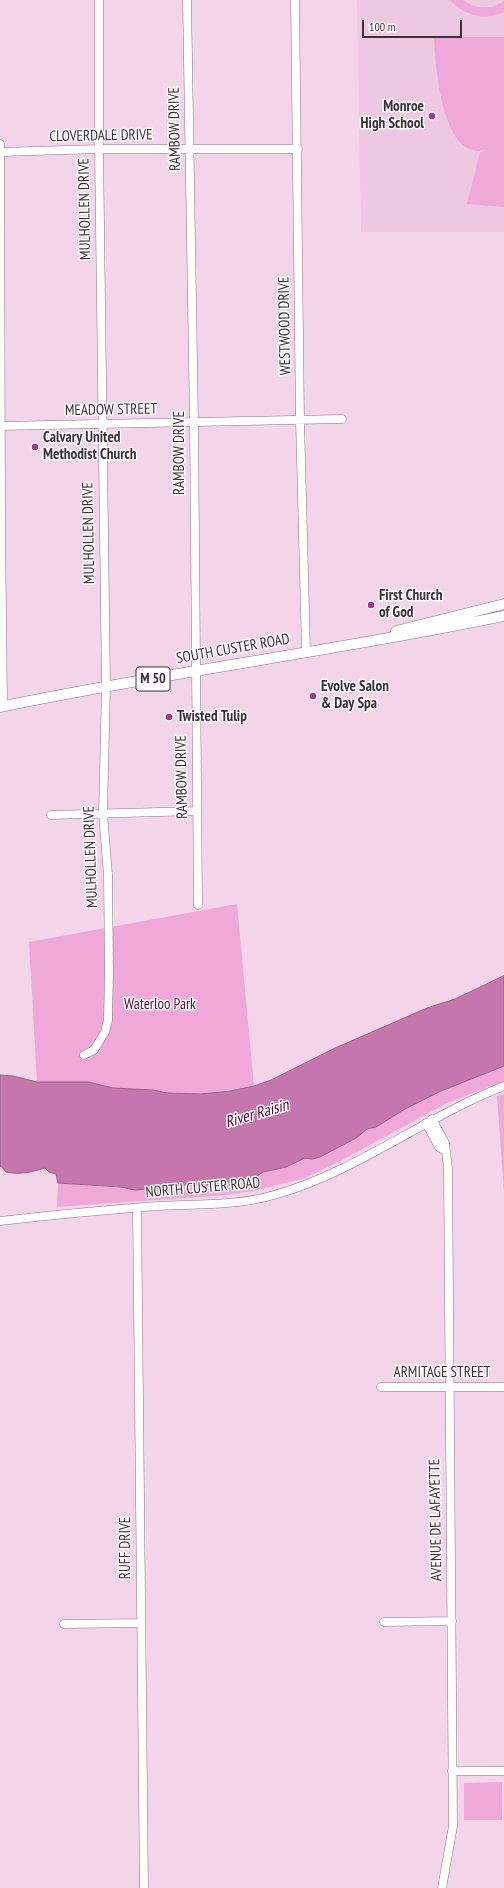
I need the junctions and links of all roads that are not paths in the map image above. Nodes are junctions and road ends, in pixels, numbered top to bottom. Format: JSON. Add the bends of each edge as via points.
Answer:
{"nodes":[{"id":1,"x":99,"y":0,"type":"edge"},
{"id":2,"x":187,"y":0,"type":"edge"},
{"id":3,"x":295,"y":0,"type":"edge"},
{"id":4,"x":0,"y":144,"type":"edge"},
{"id":5,"x":99,"y":148,"type":"junction"},
{"id":6,"x":190,"y":149,"type":"junction"},
{"id":7,"x":298,"y":150,"type":"junction"},
{"id":8,"x":0,"y":152,"type":"edge"},
{"id":9,"x":342,"y":419,"type":"dead end"},
{"id":10,"x":300,"y":420,"type":"junction"},
{"id":11,"x":194,"y":422,"type":"junction"},
{"id":12,"x":102,"y":424,"type":"junction"},
{"id":13,"x":0,"y":426,"type":"edge"},
{"id":14,"x":504,"y":604,"type":"edge"},
{"id":15,"x":504,"y":616,"type":"edge"},
{"id":16,"x":306,"y":651,"type":"junction"},
{"id":17,"x":195,"y":671,"type":"junction"},
{"id":18,"x":106,"y":687,"type":"junction"},
{"id":19,"x":2,"y":706,"type":"edge"},
{"id":20,"x":196,"y":811,"type":"junction"},
{"id":21,"x":103,"y":812,"type":"junction"},
{"id":22,"x":51,"y":815,"type":"dead end"},
{"id":23,"x":198,"y":905,"type":"dead end"},
{"id":24,"x":84,"y":1055,"type":"dead end"},
{"id":25,"x":504,"y":1086,"type":"edge"},
{"id":26,"x":429,"y":1121,"type":"junction"},
{"id":27,"x":137,"y":1208,"type":"junction"},
{"id":28,"x":0,"y":1221,"type":"edge"},
{"id":29,"x":449,"y":1386,"type":"junction"},
{"id":30,"x":381,"y":1387,"type":"dead end"},
{"id":31,"x":504,"y":1387,"type":"edge"},
{"id":32,"x":384,"y":1622,"type":"dead end"},
{"id":33,"x":452,"y":1622,"type":"junction"},
{"id":34,"x":141,"y":1623,"type":"junction"},
{"id":35,"x":64,"y":1624,"type":"dead end"},
{"id":36,"x":452,"y":1771,"type":"junction"},
{"id":37,"x":504,"y":1771,"type":"edge"},
{"id":38,"x":144,"y":1888,"type":"edge"},
{"id":39,"x":442,"y":1888,"type":"edge"}],
"edges":[{"from":1,"to":5,"type":"street","name":"MULHOLLEN DRIVE"},
{"from":2,"to":6,"type":"street","name":"RAMBOW DRIVE"},
{"from":3,"to":7,"type":"street","name":"WESTWOOD DRIVE"},
{"from":4,"to":8,"type":"street"},
{"from":5,"to":6,"type":"street","name":"CLOVERDALE DRIVE"},
{"from":5,"to":8,"type":"street","name":"CLOVERDALE DRIVE"},
{"from":5,"to":12,"type":"street","name":"MULHOLLEN DRIVE"},
{"from":6,"to":7,"type":"street","name":"CLOVERDALE DRIVE"},
{"from":6,"to":11,"type":"street","name":"RAMBOW DRIVE"},
{"from":7,"to":10,"type":"street","name":"WESTWOOD DRIVE"},
{"from":8,"to":13,"type":"street"},
{"from":9,"to":10,"type":"street","name":"MEADOW STREET"},
{"from":10,"to":11,"type":"street","name":"MEADOW STREET"},
{"from":10,"to":16,"type":"street","name":"WESTWOOD DRIVE"},
{"from":11,"to":12,"type":"street","name":"MEADOW STREET"},
{"from":11,"to":17,"type":"street","name":"RAMBOW DRIVE"},
{"from":12,"to":13,"type":"street","name":"MEADOW STREET"},
{"from":12,"to":18,"type":"street","name":"MULHOLLEN DRIVE"},
{"from":13,"to":19,"type":"street"},
{"from":14,"to":16,"type":"main road","name":"SOUTH CUSTER ROAD","number":"M 50"},
{"from":15,"to":16,"type":"main road","name":"SOUTH CUSTER ROAD","number":"M 50","via":[[410,635]]},
{"from":16,"to":17,"type":"main road","name":"SOUTH CUSTER ROAD","number":"M 50"},
{"from":17,"to":18,"type":"main road","name":"SOUTH CUSTER ROAD","number":"M 50"},
{"from":17,"to":20,"type":"street","name":"RAMBOW DRIVE"},
{"from":18,"to":19,"type":"main road","name":"SOUTH CUSTER ROAD","number":"M 50"},
{"from":18,"to":21,"type":"street","name":"MULHOLLEN DRIVE"},
{"from":20,"to":21,"type":"street"},
{"from":20,"to":23,"type":"street","name":"RAMBOW DRIVE"},
{"from":21,"to":22,"type":"street"},
{"from":21,"to":24,"type":"street","name":"MULHOLLEN DRIVE","via":[[108,875],[108,1020],[102,1039],[94,1050]]},
{"from":25,"to":26,"type":"street","name":"NORTH CUSTER ROAD"},
{"from":26,"to":27,"type":"street","name":"NORTH CUSTER ROAD","via":[[314,1181],[272,1196]]},
{"from":26,"to":29,"type":"street","name":"AVENUE DE LAFAYETTE","via":[[445,1143],[448,1168]]},
{"from":27,"to":28,"type":"street","name":"NORTH CUSTER ROAD"},
{"from":27,"to":34,"type":"street","name":"RUFF DRIVE"},
{"from":29,"to":30,"type":"street","name":"ARMITAGE STREET"},
{"from":29,"to":31,"type":"street","name":"ARMITAGE STREET"},
{"from":29,"to":33,"type":"street","name":"AVENUE DE LAFAYETTE"},
{"from":32,"to":33,"type":"street"},
{"from":33,"to":36,"type":"street","name":"AVENUE DE LAFAYETTE"},
{"from":34,"to":35,"type":"street"},
{"from":34,"to":38,"type":"street","name":"RUFF DRIVE"},
{"from":36,"to":37,"type":"street"},
{"from":36,"to":39,"type":"street","name":"AVENUE DE LAFAYETTE","via":[[452,1832]]}]}
